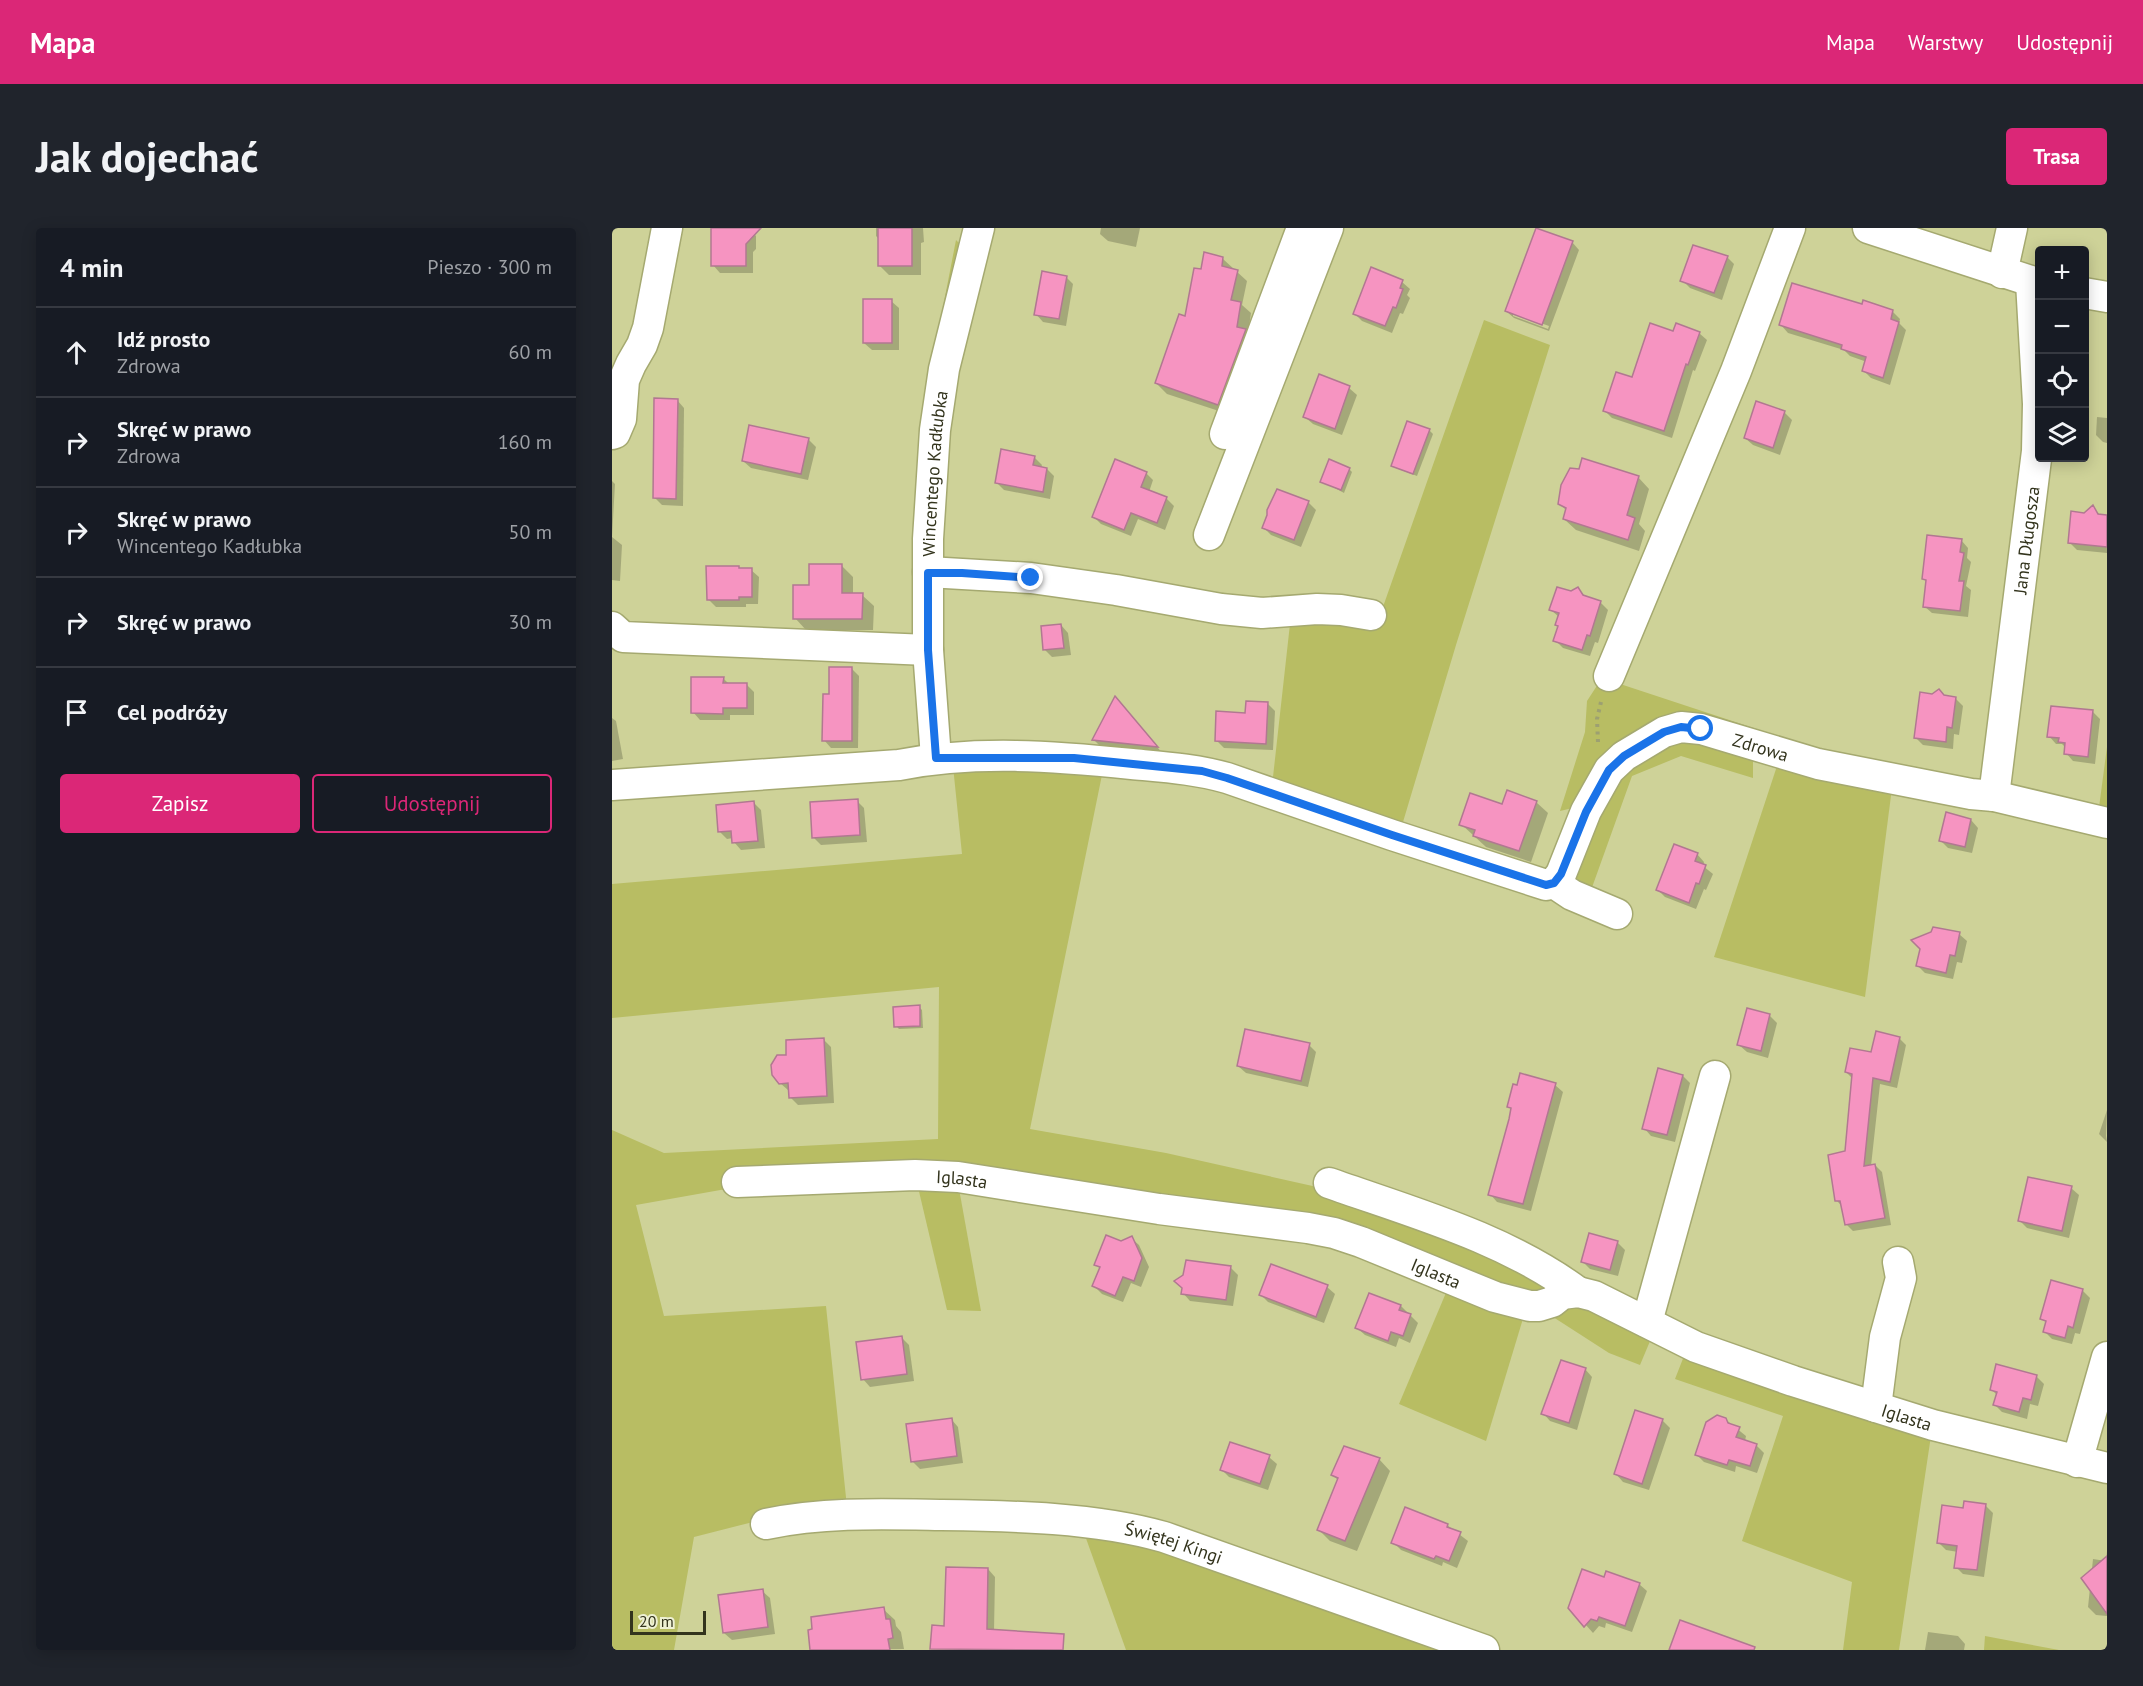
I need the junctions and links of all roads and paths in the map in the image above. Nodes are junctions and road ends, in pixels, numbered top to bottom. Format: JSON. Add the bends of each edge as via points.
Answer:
{"nodes":[{"id":1,"x":667,"y":228,"type":"edge"},
{"id":2,"x":979,"y":228,"type":"edge"},
{"id":3,"x":1302,"y":228,"type":"edge"},
{"id":4,"x":1328,"y":228,"type":"edge"},
{"id":5,"x":1790,"y":228,"type":"edge"},
{"id":6,"x":1868,"y":228,"type":"edge"},
{"id":7,"x":2012,"y":228,"type":"edge"},
{"id":8,"x":2002,"y":273,"type":"junction"},
{"id":9,"x":2035,"y":283,"type":"edge"},
{"id":10,"x":2089,"y":294,"type":"edge"},
{"id":11,"x":2107,"y":297,"type":"edge"},
{"id":12,"x":2035,"y":300,"type":"edge"},
{"id":13,"x":612,"y":434,"type":"edge"},
{"id":14,"x":1225,"y":434,"type":"dead end"},
{"id":15,"x":1209,"y":535,"type":"dead end"},
{"id":16,"x":928,"y":573,"type":"junction"},
{"id":17,"x":1371,"y":615,"type":"dead end"},
{"id":18,"x":612,"y":627,"type":"edge"},
{"id":19,"x":928,"y":650,"type":"junction"},
{"id":20,"x":1609,"y":676,"type":"joint"},
{"id":21,"x":936,"y":758,"type":"junction"},
{"id":22,"x":1609,"y":770,"type":"junction"},
{"id":23,"x":612,"y":785,"type":"edge"},
{"id":24,"x":1994,"y":796,"type":"junction"},
{"id":25,"x":2107,"y":823,"type":"edge"},
{"id":26,"x":1554,"y":883,"type":"junction"},
{"id":27,"x":1617,"y":914,"type":"dead end"},
{"id":28,"x":1715,"y":1076,"type":"dead end"},
{"id":29,"x":737,"y":1182,"type":"dead end"},
{"id":30,"x":1329,"y":1183,"type":"dead end"},
{"id":31,"x":1898,"y":1262,"type":"dead end"},
{"id":32,"x":1578,"y":1292,"type":"junction"},
{"id":33,"x":1647,"y":1322,"type":"junction"},
{"id":34,"x":2107,"y":1357,"type":"edge"},
{"id":35,"x":1876,"y":1407,"type":"junction"},
{"id":36,"x":2077,"y":1462,"type":"junction"},
{"id":37,"x":2107,"y":1468,"type":"edge"},
{"id":38,"x":766,"y":1524,"type":"dead end"},
{"id":39,"x":1484,"y":1650,"type":"edge"}],
"edges":[{"from":1,"to":13,"type":"street","via":[[648,328],[624,380],[621,419]]},
{"from":2,"to":16,"type":"street","name":"Wincentego Kadłubka","via":[[944,369],[935,430]]},
{"from":3,"to":14,"type":"street"},
{"from":4,"to":15,"type":"street"},
{"from":5,"to":20,"type":"street","via":[[1736,371]]},
{"from":6,"to":8,"type":"street"},
{"from":7,"to":8,"type":"street"},
{"from":8,"to":9,"type":"street"},
{"from":10,"to":11,"type":"street"},
{"from":12,"to":24,"type":"street","name":"Jana Długosza","via":[[2037,451]]},
{"from":16,"to":17,"type":"street","via":[[1031,578],[1262,613],[1317,609]]},
{"from":16,"to":19,"type":"street","name":"Wincentego Kadłubka"},
{"from":18,"to":19,"type":"street","via":[[623,637]]},
{"from":19,"to":21,"type":"street","name":"Wincentego Kadłubka"},
{"from":20,"to":22,"type":"path","via":[[1597,730]]},
{"from":21,"to":23,"type":"street","via":[[899,765]]},
{"from":21,"to":26,"type":"street","via":[[1074,758],[1202,771],[1537,884]]},
{"from":22,"to":24,"type":"street","name":"Zdrowa","via":[[1644,742],[1681,727],[1701,729],[1818,764]]},
{"from":22,"to":26,"type":"street","name":"Zdrowa"},
{"from":24,"to":25,"type":"street","name":"Zdrowa"},
{"from":26,"to":27,"type":"street"},
{"from":28,"to":33,"type":"street"},
{"from":29,"to":32,"type":"street","name":"Iglasta","via":[[958,1177],[1317,1230],[1361,1242],[1530,1306]]},
{"from":30,"to":32,"type":"street","via":[[1473,1235],[1553,1274]]},
{"from":31,"to":35,"type":"street","via":[[1901,1278],[1885,1337]]},
{"from":32,"to":33,"type":"street","name":"Iglasta"},
{"from":33,"to":35,"type":"street","name":"Iglasta","via":[[1696,1347]]},
{"from":34,"to":36,"type":"street"},
{"from":35,"to":36,"type":"street","name":"Iglasta"},
{"from":36,"to":37,"type":"street","name":"Iglasta"},
{"from":38,"to":39,"type":"street","name":"Świętej Kingi","via":[[848,1514],[1020,1516],[1144,1531]]}]}
